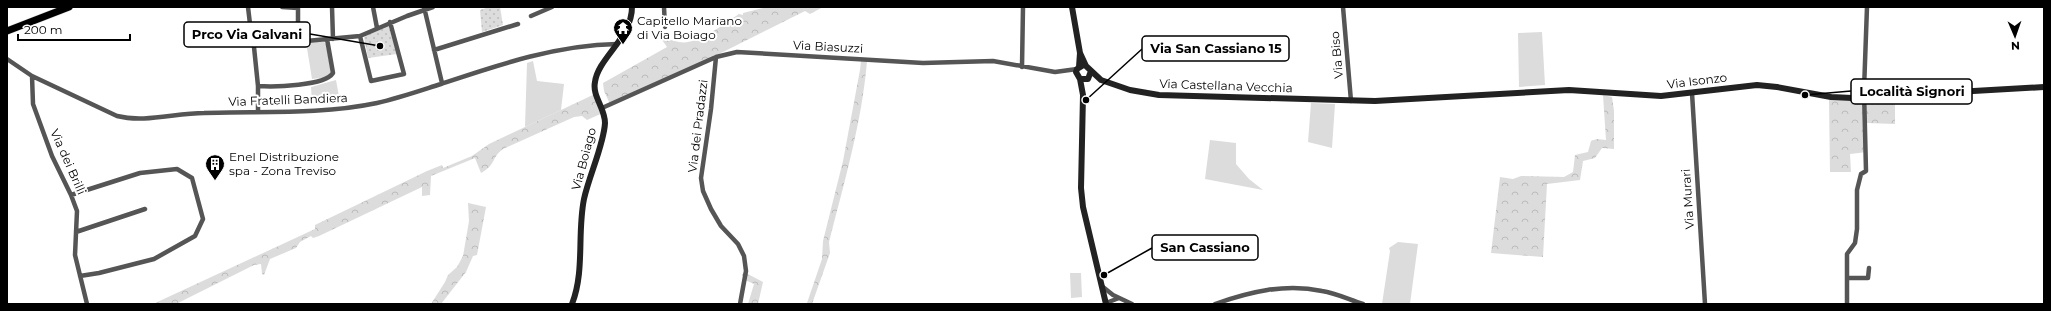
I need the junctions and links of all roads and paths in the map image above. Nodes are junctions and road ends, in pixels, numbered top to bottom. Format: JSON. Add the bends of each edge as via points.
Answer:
{"nodes":[{"id":1,"x":69,"y":7,"type":"edge"},
{"id":2,"x":248,"y":7,"type":"edge"},
{"id":3,"x":282,"y":7,"type":"edge"},
{"id":4,"x":332,"y":7,"type":"edge"},
{"id":5,"x":373,"y":7,"type":"edge"},
{"id":6,"x":433,"y":7,"type":"edge"},
{"id":7,"x":552,"y":7,"type":"edge"},
{"id":8,"x":632,"y":7,"type":"edge"},
{"id":9,"x":664,"y":7,"type":"edge"},
{"id":10,"x":1023,"y":7,"type":"edge"},
{"id":11,"x":1072,"y":7,"type":"edge"},
{"id":12,"x":1343,"y":7,"type":"edge"},
{"id":13,"x":1866,"y":7,"type":"edge"},
{"id":14,"x":298,"y":8,"type":"edge"},
{"id":15,"x":424,"y":8,"type":"edge"},
{"id":16,"x":530,"y":16,"type":"dead end"},
{"id":17,"x":390,"y":22,"type":"junction"},
{"id":18,"x":518,"y":24,"type":"dead end"},
{"id":19,"x":665,"y":27,"type":"dead end"},
{"id":20,"x":377,"y":28,"type":"junction"},
{"id":21,"x":7,"y":31,"type":"edge"},
{"id":22,"x":360,"y":36,"type":"junction"},
{"id":23,"x":330,"y":39,"type":"junction"},
{"id":24,"x":252,"y":41,"type":"dead end"},
{"id":25,"x":298,"y":42,"type":"junction"},
{"id":26,"x":274,"y":44,"type":"dead end"},
{"id":27,"x":617,"y":44,"type":"junction"},
{"id":28,"x":254,"y":46,"type":"dead end"},
{"id":29,"x":434,"y":50,"type":"junction"},
{"id":30,"x":1080,"y":53,"type":"junction"},
{"id":31,"x":716,"y":57,"type":"junction"},
{"id":32,"x":7,"y":59,"type":"edge"},
{"id":33,"x":1086,"y":66,"type":"junction"},
{"id":34,"x":1022,"y":67,"type":"junction"},
{"id":35,"x":1078,"y":68,"type":"junction"},
{"id":36,"x":1063,"y":72,"type":"junction"},
{"id":37,"x":1091,"y":72,"type":"junction"},
{"id":38,"x":32,"y":76,"type":"junction"},
{"id":39,"x":1079,"y":78,"type":"junction"},
{"id":40,"x":1088,"y":79,"type":"junction"},
{"id":41,"x":1102,"y":80,"type":"junction"},
{"id":42,"x":442,"y":83,"type":"junction"},
{"id":43,"x":258,"y":86,"type":"junction"},
{"id":44,"x":2044,"y":87,"type":"edge"},
{"id":45,"x":1692,"y":93,"type":"junction"},
{"id":46,"x":1083,"y":95,"type":"junction"},
{"id":47,"x":1865,"y":98,"type":"junction"},
{"id":48,"x":1351,"y":101,"type":"junction"},
{"id":49,"x":602,"y":108,"type":"junction"},
{"id":50,"x":258,"y":112,"type":"junction"},
{"id":51,"x":71,"y":194,"type":"junction"},
{"id":52,"x":145,"y":209,"type":"dead end"},
{"id":53,"x":76,"y":232,"type":"junction"},
{"id":54,"x":1869,"y":268,"type":"dead end"},
{"id":55,"x":80,"y":276,"type":"junction"},
{"id":56,"x":1847,"y":278,"type":"junction"},
{"id":57,"x":1103,"y":287,"type":"junction"},
{"id":58,"x":1119,"y":298,"type":"junction"},
{"id":59,"x":87,"y":304,"type":"edge"},
{"id":60,"x":572,"y":304,"type":"edge"},
{"id":61,"x":740,"y":304,"type":"edge"},
{"id":62,"x":1106,"y":304,"type":"edge"},
{"id":63,"x":1132,"y":304,"type":"edge"},
{"id":64,"x":1215,"y":304,"type":"edge"},
{"id":65,"x":1363,"y":304,"type":"edge"},
{"id":66,"x":1705,"y":304,"type":"edge"},
{"id":67,"x":1848,"y":304,"type":"edge"}],
"edges":[{"from":1,"to":21,"type":"main road"},
{"from":2,"to":24,"type":"street"},
{"from":3,"to":14,"type":"street"},
{"from":4,"to":23,"type":"street"},
{"from":5,"to":20,"type":"street"},
{"from":6,"to":15,"type":"street"},
{"from":7,"to":16,"type":"street"},
{"from":8,"to":27,"type":"main road","name":"Via Boiago","via":[[629,23]]},
{"from":9,"to":19,"type":"street"},
{"from":10,"to":34,"type":"street"},
{"from":11,"to":30,"type":"main road"},
{"from":12,"to":48,"type":"street","name":"Via Biso"},
{"from":13,"to":47,"type":"street"},
{"from":14,"to":25,"type":"street"},
{"from":15,"to":17,"type":"street"},
{"from":15,"to":29,"type":"street"},
{"from":17,"to":20,"type":"street"},
{"from":17,"to":22,"type":"street","via":[[404,74],[371,81]]},
{"from":18,"to":29,"type":"street"},
{"from":20,"to":22,"type":"street"},
{"from":22,"to":23,"type":"street"},
{"from":23,"to":25,"type":"street"},
{"from":23,"to":43,"type":"street","via":[[333,73],[330,77],[315,82]]},
{"from":25,"to":26,"type":"street"},
{"from":27,"to":42,"type":"street","name":"Via Fratelli Bandiera","via":[[551,51]]},
{"from":27,"to":49,"type":"main road","name":"Via Boiago","via":[[598,71],[594,82]]},
{"from":28,"to":43,"type":"street"},
{"from":29,"to":42,"type":"street"},
{"from":30,"to":33,"type":"main road","name":"Via Castellana Vecchia"},
{"from":30,"to":35,"type":"main road"},
{"from":31,"to":34,"type":"street","name":"Via Biasuzzi","via":[[737,52],[923,64],[993,61]]},
{"from":31,"to":49,"type":"street","name":"Via Biasuzzi"},
{"from":31,"to":61,"type":"street","name":"Via dei Pradazzi","via":[[701,178],[703,191],[711,209],[744,256],[746,271]]},
{"from":32,"to":38,"type":"street","name":"Via Fratelli Bandiera"},
{"from":33,"to":35,"type":"main road"},
{"from":33,"to":37,"type":"main road","name":"Via Castellana Vecchia"},
{"from":34,"to":36,"type":"street","name":"Via Biasuzzi"},
{"from":35,"to":36,"type":"street","name":"Via Biasuzzi"},
{"from":35,"to":39,"type":"main road"},
{"from":36,"to":39,"type":"street","name":"Via Biasuzzi"},
{"from":37,"to":40,"type":"main road"},
{"from":37,"to":41,"type":"main road","name":"Via Castellana Vecchia"},
{"from":38,"to":50,"type":"street","name":"Via Fratelli Bandiera","via":[[117,116],[130,119],[189,113]]},
{"from":38,"to":51,"type":"street","name":"Via dei Brilli","via":[[33,104],[52,156]]},
{"from":39,"to":40,"type":"main road","name":"Via Castellana Vecchia"},
{"from":39,"to":46,"type":"main road"},
{"from":40,"to":41,"type":"main road","name":"Via Castellana Vecchia"},
{"from":40,"to":46,"type":"main road"},
{"from":41,"to":48,"type":"main road","name":"Via Castellana Vecchia","via":[[1130,90],[1159,95]]},
{"from":42,"to":50,"type":"street","name":"Via Fratelli Bandiera","via":[[405,96],[357,106],[300,112]]},
{"from":43,"to":50,"type":"street"},
{"from":44,"to":47,"type":"main road","name":"Via Isonzo"},
{"from":45,"to":47,"type":"main road","name":"Via Isonzo","via":[[1739,86],[1765,86],[1831,97]]},
{"from":45,"to":48,"type":"main road","name":"Via Isonzo","via":[[1653,96],[1564,90]]},
{"from":45,"to":66,"type":"street","name":"Via Murari"},
{"from":46,"to":57,"type":"main road","via":[[1081,188],[1083,207]]},
{"from":47,"to":56,"type":"street","via":[[1866,171],[1862,174],[1857,190],[1857,229],[1855,243],[1847,254]]},
{"from":49,"to":60,"type":"main road","name":"Via Boiago","via":[[605,123],[584,199],[578,280]]},
{"from":51,"to":53,"type":"street","name":"Via dei Brilli","via":[[77,210]]},
{"from":51,"to":55,"type":"street","via":[[140,174],[176,170],[192,178],[203,219],[195,236],[154,259]]},
{"from":52,"to":53,"type":"street"},
{"from":53,"to":55,"type":"street","name":"Via dei Brilli","via":[[75,255]]},
{"from":54,"to":56,"type":"street","via":[[1868,278]]},
{"from":55,"to":59,"type":"street","name":"Via dei Brilli"},
{"from":56,"to":67,"type":"street"},
{"from":57,"to":58,"type":"street"},
{"from":57,"to":62,"type":"main road"},
{"from":58,"to":62,"type":"street"},
{"from":58,"to":63,"type":"street"},
{"from":64,"to":65,"type":"street","via":[[1236,296],[1287,287],[1323,291]]}]}
